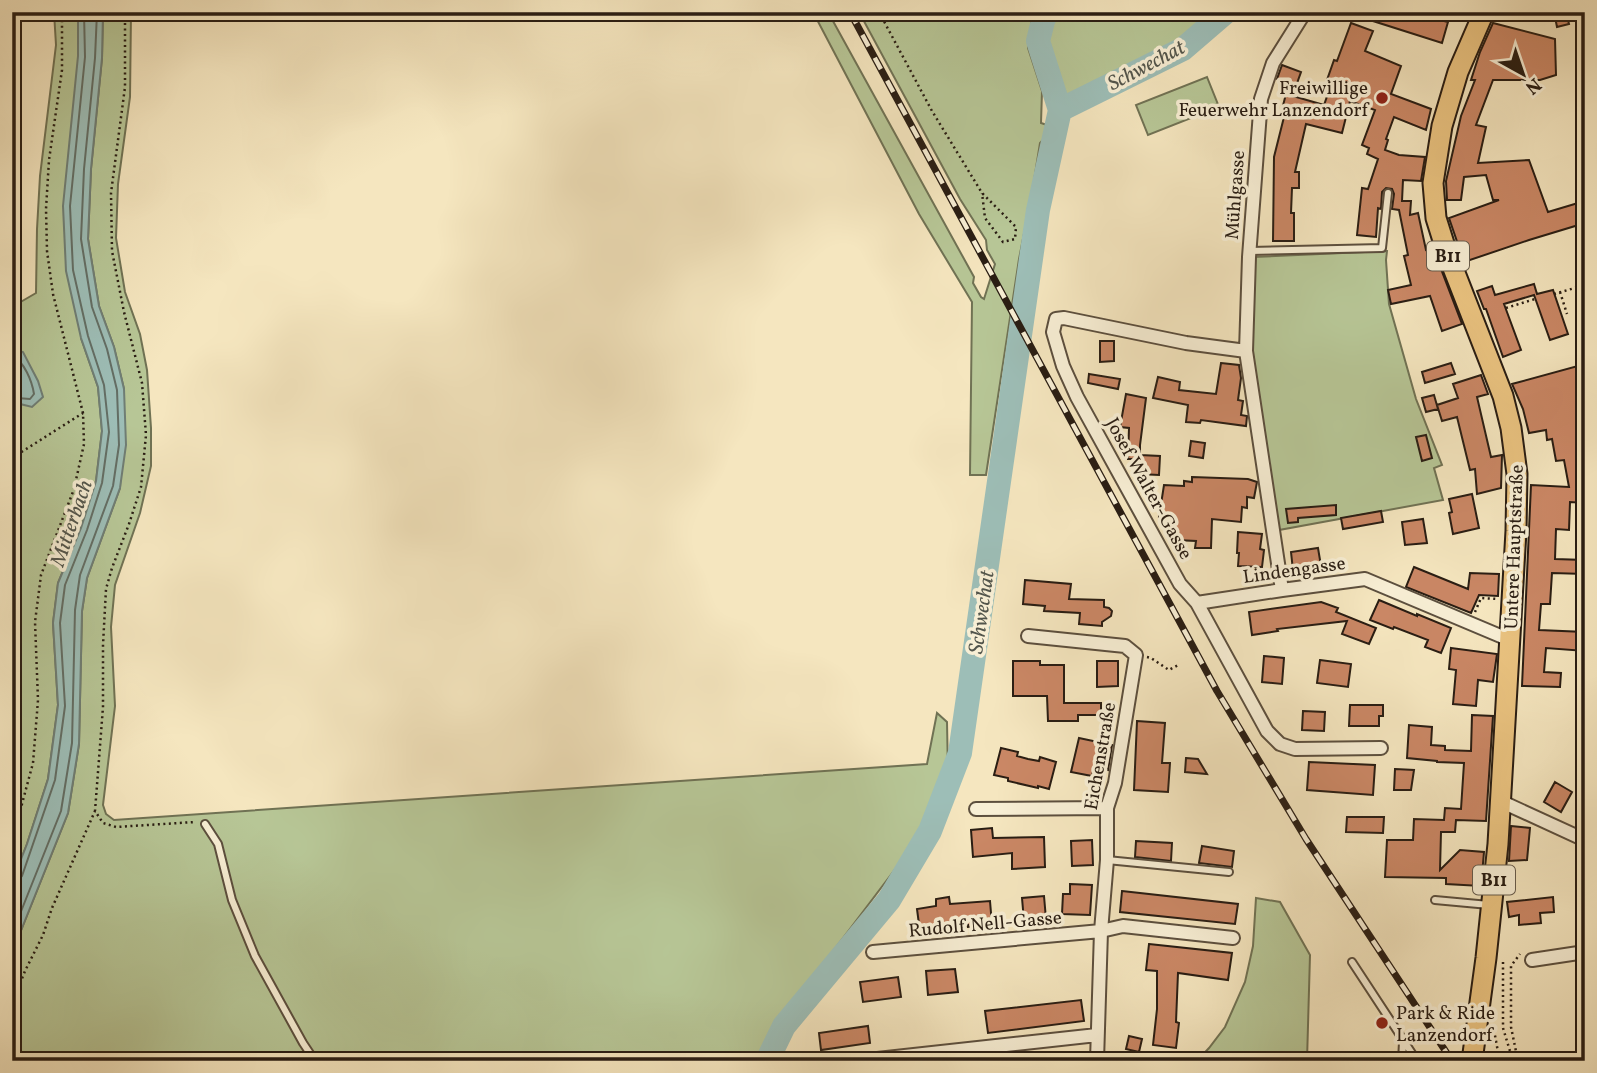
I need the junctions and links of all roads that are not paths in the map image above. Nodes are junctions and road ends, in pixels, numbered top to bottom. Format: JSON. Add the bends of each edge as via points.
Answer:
{"nodes":[{"id":1,"x":1306,"y":12,"type":"edge"},
{"id":2,"x":1484,"y":12,"type":"edge"},
{"id":3,"x":1388,"y":193,"type":"dead end"},
{"id":4,"x":1250,"y":251,"type":"junction"},
{"id":5,"x":1246,"y":351,"type":"junction"},
{"id":6,"x":1282,"y":590,"type":"junction"},
{"id":7,"x":1197,"y":603,"type":"junction"},
{"id":8,"x":1028,"y":636,"type":"dead end"},
{"id":9,"x":1510,"y":640,"type":"junction"},
{"id":10,"x":1381,"y":748,"type":"dead end"},
{"id":11,"x":1500,"y":801,"type":"junction"},
{"id":12,"x":1107,"y":807,"type":"junction"},
{"id":13,"x":976,"y":809,"type":"dead end"},
{"id":14,"x":205,"y":824,"type":"road end"},
{"id":15,"x":1585,"y":840,"type":"edge"},
{"id":16,"x":1107,"y":860,"type":"junction"},
{"id":17,"x":1229,"y":872,"type":"dead end"},
{"id":18,"x":1435,"y":900,"type":"dead end"},
{"id":19,"x":1491,"y":905,"type":"junction"},
{"id":20,"x":1101,"y":931,"type":"junction"},
{"id":21,"x":1233,"y":938,"type":"dead end"},
{"id":22,"x":873,"y":952,"type":"dead end"},
{"id":23,"x":1585,"y":952,"type":"edge"},
{"id":24,"x":1529,"y":956,"type":"road end"},
{"id":25,"x":1352,"y":962,"type":"dead end"},
{"id":26,"x":1097,"y":1035,"type":"junction"},
{"id":27,"x":1403,"y":1040,"type":"junction"},
{"id":28,"x":316,"y":1061,"type":"edge"},
{"id":29,"x":859,"y":1061,"type":"edge"},
{"id":30,"x":1097,"y":1061,"type":"edge"},
{"id":31,"x":1402,"y":1061,"type":"edge"},
{"id":32,"x":1417,"y":1061,"type":"edge"},
{"id":33,"x":1472,"y":1061,"type":"edge"}],
"edges":[{"from":1,"to":4,"type":"street","name":"Mühlgasse","via":[[1273,63],[1261,99]]},
{"from":2,"to":9,"type":"main road","name":"Untere Hauptstraße","number":"B11","via":[[1458,72],[1442,126],[1433,183],[1436,218],[1446,250],[1511,428],[1517,474]]},
{"from":3,"to":4,"type":"lane","via":[[1382,248]]},
{"from":4,"to":5,"type":"street","name":"Mühlgasse"},
{"from":5,"to":6,"type":"street","name":"Mühlgasse"},
{"from":5,"to":7,"type":"street","name":"Josef Walter-Gasse","via":[[1064,318],[1056,319],[1052,332],[1077,397],[1180,584]]},
{"from":6,"to":7,"type":"street","name":"Lindengasse"},
{"from":6,"to":9,"type":"street","name":"Lindengasse","via":[[1364,579]]},
{"from":7,"to":10,"type":"street","name":"Josef Walter-Gasse","via":[[1267,731],[1280,744],[1295,749]]},
{"from":8,"to":12,"type":"street","name":"Eichenstraße","via":[[1125,646],[1136,655]]},
{"from":9,"to":11,"type":"main road","name":"Untere Hauptstraße","number":"B11"},
{"from":11,"to":15,"type":"street"},
{"from":11,"to":19,"type":"main road","name":"Untere Hauptstraße","number":"B11"},
{"from":12,"to":13,"type":"street"},
{"from":12,"to":16,"type":"street","name":"Eichenstraße"},
{"from":14,"to":28,"type":"lane","via":[[218,844],[232,900],[256,956]]},
{"from":16,"to":17,"type":"lane"},
{"from":16,"to":20,"type":"street","name":"Eichenstraße"},
{"from":18,"to":19,"type":"lane"},
{"from":19,"to":33,"type":"main road","name":"Untere Hauptstraße","number":"B11"},
{"from":20,"to":21,"type":"street","name":"Rudolf Nell-Gasse","via":[[1123,926]]},
{"from":20,"to":22,"type":"street","name":"Rudolf Nell-Gasse"},
{"from":20,"to":26,"type":"street","name":"Eichenstraße"},
{"from":23,"to":24,"type":"street"},
{"from":25,"to":27,"type":"lane"},
{"from":26,"to":29,"type":"street"},
{"from":26,"to":30,"type":"street","name":"Eichenstraße"},
{"from":27,"to":31,"type":"lane"},
{"from":27,"to":32,"type":"lane"}]}
